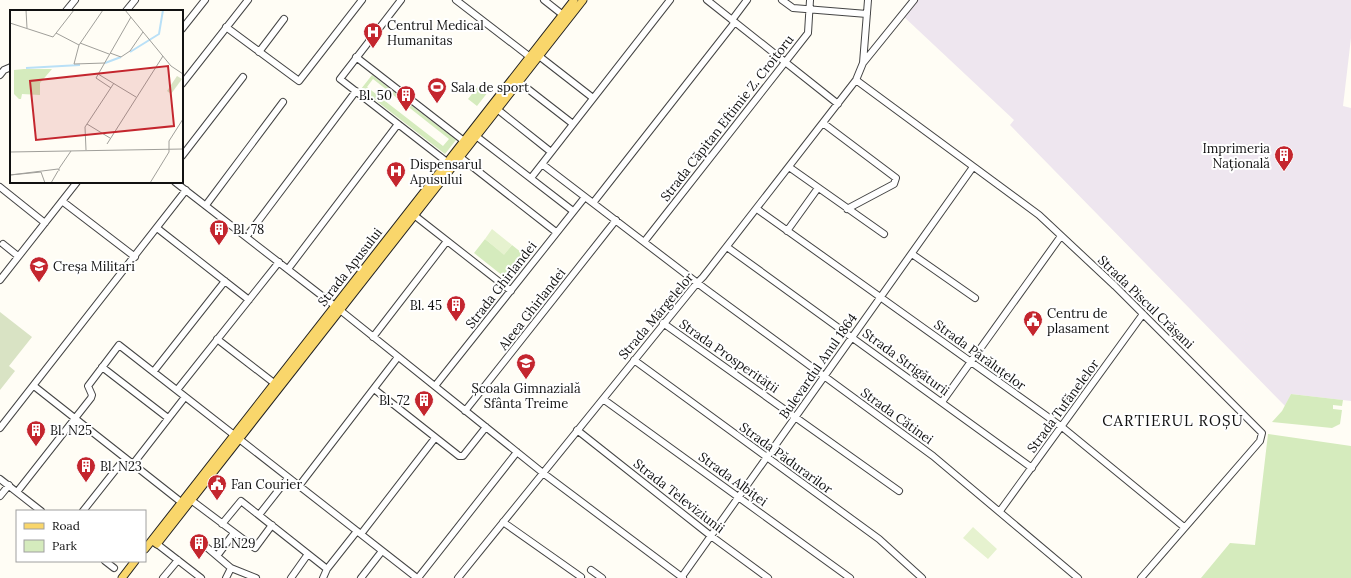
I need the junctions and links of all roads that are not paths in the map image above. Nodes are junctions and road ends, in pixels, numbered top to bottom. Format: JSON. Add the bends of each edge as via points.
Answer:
{"nodes":[{"id":1,"x":75,"y":0,"type":"edge"},
{"id":2,"x":135,"y":0,"type":"edge"},
{"id":3,"x":205,"y":0,"type":"edge"},
{"id":4,"x":248,"y":0,"type":"edge"},
{"id":5,"x":362,"y":0,"type":"edge"},
{"id":6,"x":401,"y":0,"type":"edge"},
{"id":7,"x":456,"y":0,"type":"edge"},
{"id":8,"x":544,"y":0,"type":"edge"},
{"id":9,"x":574,"y":0,"type":"edge"},
{"id":10,"x":583,"y":0,"type":"edge"},
{"id":11,"x":670,"y":0,"type":"edge"},
{"id":12,"x":707,"y":0,"type":"edge"},
{"id":13,"x":747,"y":0,"type":"edge"},
{"id":14,"x":782,"y":0,"type":"edge"},
{"id":15,"x":810,"y":0,"type":"edge"},
{"id":16,"x":868,"y":0,"type":"edge"},
{"id":17,"x":914,"y":0,"type":"edge"},
{"id":18,"x":67,"y":10,"type":"edge"},
{"id":19,"x":127,"y":10,"type":"edge"},
{"id":20,"x":810,"y":10,"type":"junction"},
{"id":21,"x":867,"y":14,"type":"junction"},
{"id":22,"x":563,"y":15,"type":"junction"},
{"id":23,"x":284,"y":19,"type":"dead end"},
{"id":24,"x":733,"y":21,"type":"junction"},
{"id":25,"x":226,"y":27,"type":"junction"},
{"id":26,"x":183,"y":29,"type":"edge"},
{"id":27,"x":259,"y":52,"type":"junction"},
{"id":28,"x":534,"y":55,"type":"junction"},
{"id":29,"x":356,"y":57,"type":"junction"},
{"id":30,"x":785,"y":62,"type":"junction"},
{"id":31,"x":863,"y":63,"type":"junction"},
{"id":32,"x":10,"y":67,"type":"edge"},
{"id":33,"x":0,"y":75,"type":"edge"},
{"id":34,"x":242,"y":77,"type":"dead end"},
{"id":35,"x":516,"y":80,"type":"junction"},
{"id":36,"x":856,"y":80,"type":"junction"},
{"id":37,"x":183,"y":83,"type":"edge"},
{"id":38,"x":356,"y":91,"type":"junction"},
{"id":39,"x":593,"y":98,"type":"junction"},
{"id":40,"x":283,"y":102,"type":"dead end"},
{"id":41,"x":838,"y":104,"type":"junction"},
{"id":42,"x":497,"y":109,"type":"junction"},
{"id":43,"x":823,"y":123,"type":"junction"},
{"id":44,"x":398,"y":124,"type":"junction"},
{"id":45,"x":573,"y":124,"type":"junction"},
{"id":46,"x":476,"y":136,"type":"junction"},
{"id":47,"x":464,"y":141,"type":"junction"},
{"id":48,"x":551,"y":152,"type":"junction"},
{"id":49,"x":183,"y":155,"type":"edge"},
{"id":50,"x":457,"y":155,"type":"junction"},
{"id":51,"x":450,"y":164,"type":"junction"},
{"id":52,"x":542,"y":164,"type":"junction"},
{"id":53,"x":789,"y":167,"type":"junction"},
{"id":54,"x":973,"y":167,"type":"junction"},
{"id":55,"x":531,"y":178,"type":"junction"},
{"id":56,"x":76,"y":183,"type":"edge"},
{"id":57,"x":176,"y":183,"type":"edge"},
{"id":58,"x":0,"y":187,"type":"edge"},
{"id":59,"x":818,"y":188,"type":"junction"},
{"id":60,"x":186,"y":190,"type":"junction"},
{"id":61,"x":585,"y":197,"type":"junction"},
{"id":62,"x":62,"y":201,"type":"junction"},
{"id":63,"x":593,"y":203,"type":"junction"},
{"id":64,"x":206,"y":205,"type":"junction"},
{"id":65,"x":757,"y":209,"type":"junction"},
{"id":66,"x":847,"y":209,"type":"junction"},
{"id":67,"x":573,"y":211,"type":"junction"},
{"id":68,"x":412,"y":213,"type":"junction"},
{"id":69,"x":616,"y":220,"type":"junction"},
{"id":70,"x":45,"y":223,"type":"junction"},
{"id":71,"x":157,"y":228,"type":"junction"},
{"id":72,"x":787,"y":231,"type":"junction"},
{"id":73,"x":556,"y":232,"type":"junction"},
{"id":74,"x":884,"y":234,"type":"dead end"},
{"id":75,"x":246,"y":236,"type":"junction"},
{"id":76,"x":1062,"y":236,"type":"junction"},
{"id":77,"x":447,"y":241,"type":"junction"},
{"id":78,"x":644,"y":242,"type":"junction"},
{"id":79,"x":3,"y":244,"type":"dead end"},
{"id":80,"x":727,"y":247,"type":"junction"},
{"id":81,"x":912,"y":254,"type":"junction"},
{"id":82,"x":18,"y":256,"type":"junction"},
{"id":83,"x":135,"y":257,"type":"junction"},
{"id":84,"x":279,"y":262,"type":"junction"},
{"id":85,"x":288,"y":269,"type":"junction"},
{"id":86,"x":0,"y":280,"type":"edge"},
{"id":87,"x":225,"y":281,"type":"junction"},
{"id":88,"x":696,"y":282,"type":"junction"},
{"id":89,"x":510,"y":291,"type":"junction"},
{"id":90,"x":881,"y":297,"type":"junction"},
{"id":91,"x":975,"y":298,"type":"dead end"},
{"id":92,"x":249,"y":300,"type":"junction"},
{"id":93,"x":337,"y":308,"type":"junction"},
{"id":94,"x":1143,"y":314,"type":"junction"},
{"id":95,"x":663,"y":324,"type":"junction"},
{"id":96,"x":373,"y":337,"type":"junction"},
{"id":97,"x":852,"y":338,"type":"junction"},
{"id":98,"x":217,"y":339,"type":"junction"},
{"id":99,"x":398,"y":357,"type":"junction"},
{"id":100,"x":634,"y":360,"type":"junction"},
{"id":101,"x":971,"y":362,"type":"junction"},
{"id":102,"x":102,"y":367,"type":"junction"},
{"id":103,"x":154,"y":372,"type":"junction"},
{"id":104,"x":824,"y":377,"type":"junction"},
{"id":105,"x":274,"y":383,"type":"junction"},
{"id":106,"x":34,"y":386,"type":"junction"},
{"id":107,"x":435,"y":386,"type":"junction"},
{"id":108,"x":374,"y":389,"type":"junction"},
{"id":109,"x":177,"y":390,"type":"junction"},
{"id":110,"x":185,"y":397,"type":"junction"},
{"id":111,"x":602,"y":399,"type":"junction"},
{"id":112,"x":942,"y":402,"type":"junction"},
{"id":113,"x":465,"y":410,"type":"junction"},
{"id":114,"x":796,"y":417,"type":"junction"},
{"id":115,"x":168,"y":418,"type":"junction"},
{"id":116,"x":75,"y":419,"type":"junction"},
{"id":117,"x":486,"y":427,"type":"junction"},
{"id":118,"x":1062,"y":427,"type":"junction"},
{"id":119,"x":0,"y":428,"type":"edge"},
{"id":120,"x":577,"y":430,"type":"junction"},
{"id":121,"x":236,"y":437,"type":"junction"},
{"id":122,"x":435,"y":438,"type":"junction"},
{"id":123,"x":517,"y":452,"type":"junction"},
{"id":124,"x":767,"y":457,"type":"junction"},
{"id":125,"x":125,"y":458,"type":"junction"},
{"id":126,"x":133,"y":464,"type":"junction"},
{"id":127,"x":1032,"y":468,"type":"junction"},
{"id":128,"x":543,"y":473,"type":"junction"},
{"id":129,"x":288,"y":478,"type":"junction"},
{"id":130,"x":0,"y":479,"type":"edge"},
{"id":131,"x":8,"y":486,"type":"junction"},
{"id":132,"x":299,"y":486,"type":"junction"},
{"id":133,"x":899,"y":491,"type":"dead end"},
{"id":134,"x":17,"y":492,"type":"junction"},
{"id":135,"x":0,"y":496,"type":"edge"},
{"id":136,"x":739,"y":497,"type":"junction"},
{"id":137,"x":191,"y":500,"type":"junction"},
{"id":138,"x":181,"y":502,"type":"junction"},
{"id":139,"x":40,"y":510,"type":"edge"},
{"id":140,"x":84,"y":510,"type":"edge"},
{"id":141,"x":1000,"y":511,"type":"junction"},
{"id":142,"x":259,"y":515,"type":"junction"},
{"id":143,"x":503,"y":522,"type":"junction"},
{"id":144,"x":222,"y":524,"type":"junction"},
{"id":145,"x":272,"y":526,"type":"junction"},
{"id":146,"x":1184,"y":527,"type":"junction"},
{"id":147,"x":234,"y":533,"type":"junction"},
{"id":148,"x":359,"y":533,"type":"junction"},
{"id":149,"x":711,"y":536,"type":"junction"},
{"id":150,"x":154,"y":542,"type":"junction"},
{"id":151,"x":204,"y":545,"type":"dead end"},
{"id":152,"x":146,"y":548,"type":"edge"},
{"id":153,"x":382,"y":551,"type":"junction"},
{"id":154,"x":308,"y":554,"type":"junction"},
{"id":155,"x":217,"y":556,"type":"junction"},
{"id":156,"x":178,"y":560,"type":"junction"},
{"id":157,"x":106,"y":562,"type":"edge"},
{"id":158,"x":134,"y":562,"type":"edge"},
{"id":159,"x":114,"y":568,"type":"dead end"},
{"id":160,"x":231,"y":568,"type":"junction"},
{"id":161,"x":327,"y":569,"type":"junction"},
{"id":162,"x":591,"y":570,"type":"dead end"},
{"id":163,"x":581,"y":577,"type":"edge"},
{"id":164,"x":122,"y":578,"type":"edge"},
{"id":165,"x":163,"y":578,"type":"edge"},
{"id":166,"x":201,"y":578,"type":"edge"},
{"id":167,"x":226,"y":578,"type":"edge"},
{"id":168,"x":256,"y":578,"type":"edge"},
{"id":169,"x":291,"y":578,"type":"edge"},
{"id":170,"x":323,"y":578,"type":"edge"},
{"id":171,"x":361,"y":578,"type":"edge"},
{"id":172,"x":417,"y":578,"type":"edge"},
{"id":173,"x":458,"y":578,"type":"edge"},
{"id":174,"x":602,"y":578,"type":"edge"},
{"id":175,"x":682,"y":578,"type":"edge"},
{"id":176,"x":768,"y":578,"type":"edge"},
{"id":177,"x":850,"y":578,"type":"edge"},
{"id":178,"x":922,"y":578,"type":"edge"},
{"id":179,"x":1078,"y":578,"type":"edge"},
{"id":180,"x":1140,"y":578,"type":"edge"}],
"edges":[{"from":1,"to":18,"type":"street"},
{"from":2,"to":19,"type":"street"},
{"from":3,"to":26,"type":"street"},
{"from":4,"to":25,"type":"street"},
{"from":5,"to":27,"type":"street","via":[[299,81]]},
{"from":6,"to":29,"type":"street"},
{"from":7,"to":28,"type":"street"},
{"from":8,"to":22,"type":"street"},
{"from":9,"to":22,"type":"main road","name":"Strada Apusului"},
{"from":10,"to":28,"type":"main road","name":"Strada Apusului"},
{"from":11,"to":39,"type":"street"},
{"from":12,"to":24,"type":"street"},
{"from":13,"to":24,"type":"street"},
{"from":14,"to":20,"type":"street","via":[[794,8]]},
{"from":15,"to":20,"type":"street","name":"Strada Căpitan Eftimie Z. Croitoru"},
{"from":16,"to":21,"type":"street","name":"Strada Mărgelelor"},
{"from":17,"to":31,"type":"street","name":"Strada Mărgelelor"},
{"from":20,"to":21,"type":"street"},
{"from":20,"to":30,"type":"street","name":"Strada Căpitan Eftimie Z. Croitoru","via":[[808,33]]},
{"from":21,"to":31,"type":"street","name":"Strada Mărgelelor"},
{"from":22,"to":28,"type":"main road","name":"Strada Apusului"},
{"from":23,"to":27,"type":"street"},
{"from":24,"to":30,"type":"street"},
{"from":24,"to":63,"type":"street"},
{"from":25,"to":27,"type":"street"},
{"from":25,"to":37,"type":"street"},
{"from":28,"to":35,"type":"main road","name":"Strada Apusului"},
{"from":28,"to":39,"type":"street"},
{"from":29,"to":38,"type":"street","via":[[340,79]]},
{"from":29,"to":47,"type":"street"},
{"from":30,"to":41,"type":"street"},
{"from":30,"to":78,"type":"street","name":"Strada Căpitan Eftimie Z. Croitoru"},
{"from":31,"to":36,"type":"street","name":"Strada Mărgelelor"},
{"from":32,"to":33,"type":"street"},
{"from":34,"to":49,"type":"street"},
{"from":35,"to":42,"type":"main road","name":"Strada Apusului"},
{"from":35,"to":45,"type":"street"},
{"from":35,"to":47,"type":"main road","name":"Strada Apusului"},
{"from":36,"to":41,"type":"street","name":"Strada Mărgelelor"},
{"from":36,"to":54,"type":"street","name":"Strada Piscul Crășani"},
{"from":38,"to":44,"type":"street"},
{"from":38,"to":75,"type":"street"},
{"from":39,"to":45,"type":"street"},
{"from":40,"to":64,"type":"street"},
{"from":41,"to":43,"type":"street","name":"Strada Mărgelelor"},
{"from":42,"to":46,"type":"main road","name":"Strada Apusului"},
{"from":42,"to":48,"type":"street"},
{"from":43,"to":53,"type":"street","name":"Strada Mărgelelor"},
{"from":43,"to":66,"type":"street","via":[[896,178],[894,184]]},
{"from":44,"to":51,"type":"street"},
{"from":44,"to":85,"type":"street"},
{"from":45,"to":48,"type":"street"},
{"from":46,"to":50,"type":"main road","name":"Strada Apusului"},
{"from":46,"to":55,"type":"street"},
{"from":47,"to":50,"type":"main road","name":"Strada Apusului"},
{"from":48,"to":52,"type":"street"},
{"from":50,"to":51,"type":"main road","name":"Strada Apusului"},
{"from":50,"to":73,"type":"street"},
{"from":51,"to":68,"type":"main road","name":"Strada Apusului"},
{"from":52,"to":55,"type":"street"},
{"from":52,"to":61,"type":"street","name":"Strada Cătinei"},
{"from":53,"to":59,"type":"street"},
{"from":53,"to":65,"type":"street","name":"Strada Mărgelelor"},
{"from":54,"to":76,"type":"street","name":"Strada Piscul Crășani","via":[[1039,215]]},
{"from":54,"to":81,"type":"street","name":"Bulevardul Anul 1864"},
{"from":55,"to":67,"type":"street"},
{"from":56,"to":62,"type":"street"},
{"from":57,"to":60,"type":"street"},
{"from":58,"to":70,"type":"street"},
{"from":59,"to":66,"type":"street"},
{"from":59,"to":72,"type":"street"},
{"from":60,"to":64,"type":"street"},
{"from":60,"to":71,"type":"street"},
{"from":61,"to":63,"type":"street","name":"Strada Cătinei"},
{"from":61,"to":67,"type":"street","name":"Strada Ghirlandei"},
{"from":62,"to":70,"type":"street"},
{"from":62,"to":83,"type":"street"},
{"from":63,"to":69,"type":"street","name":"Strada Cătinei"},
{"from":64,"to":75,"type":"street"},
{"from":65,"to":72,"type":"street","name":"Strada Părăluțelor"},
{"from":65,"to":80,"type":"street","name":"Strada Mărgelelor"},
{"from":66,"to":74,"type":"street"},
{"from":67,"to":73,"type":"street","name":"Strada Ghirlandei"},
{"from":68,"to":77,"type":"street"},
{"from":68,"to":93,"type":"main road","name":"Strada Apusului"},
{"from":69,"to":78,"type":"street","name":"Strada Cătinei"},
{"from":69,"to":113,"type":"street","name":"Aleea Ghirlandei"},
{"from":70,"to":82,"type":"street"},
{"from":71,"to":83,"type":"street"},
{"from":71,"to":87,"type":"street"},
{"from":72,"to":90,"type":"street","name":"Strada Părăluțelor"},
{"from":73,"to":89,"type":"street","name":"Strada Ghirlandei"},
{"from":75,"to":84,"type":"street"},
{"from":76,"to":94,"type":"street","name":"Strada Piscul Crășani"},
{"from":76,"to":101,"type":"street"},
{"from":77,"to":89,"type":"street"},
{"from":77,"to":96,"type":"street"},
{"from":78,"to":88,"type":"street","name":"Strada Cătinei"},
{"from":79,"to":82,"type":"street"},
{"from":80,"to":88,"type":"street","name":"Strada Mărgelelor","via":[[703,278]]},
{"from":80,"to":97,"type":"street","name":"Strada Strigăturii"},
{"from":81,"to":90,"type":"street","name":"Bulevardul Anul 1864"},
{"from":81,"to":91,"type":"street"},
{"from":82,"to":86,"type":"street"},
{"from":83,"to":106,"type":"street"},
{"from":84,"to":85,"type":"street"},
{"from":84,"to":92,"type":"street"},
{"from":85,"to":93,"type":"street"},
{"from":87,"to":92,"type":"street"},
{"from":87,"to":103,"type":"street"},
{"from":88,"to":95,"type":"street","name":"Strada Mărgelelor"},
{"from":88,"to":104,"type":"street","name":"Strada Cătinei"},
{"from":89,"to":107,"type":"street","name":"Strada Ghirlandei"},
{"from":90,"to":97,"type":"street","name":"Bulevardul Anul 1864"},
{"from":90,"to":101,"type":"street","name":"Strada Părăluțelor"},
{"from":92,"to":98,"type":"street"},
{"from":93,"to":96,"type":"street"},
{"from":93,"to":105,"type":"main road","name":"Strada Apusului"},
{"from":93,"to":121,"type":"main road","name":"Strada Apusului"},
{"from":94,"to":118,"type":"street","name":"Strada Tufănelelor"},
{"from":94,"to":146,"type":"street","name":"Strada Piscul Crășani","via":[[1262,432],[1260,441]]},
{"from":95,"to":100,"type":"street","name":"Strada Mărgelelor"},
{"from":95,"to":114,"type":"street","name":"Strada Prosperității"},
{"from":96,"to":99,"type":"street"},
{"from":97,"to":104,"type":"street","name":"Bulevardul Anul 1864"},
{"from":97,"to":112,"type":"street","name":"Strada Strigăturii"},
{"from":98,"to":105,"type":"street"},
{"from":98,"to":109,"type":"street"},
{"from":99,"to":107,"type":"street"},
{"from":99,"to":108,"type":"street"},
{"from":100,"to":111,"type":"street","name":"Strada Mărgelelor"},
{"from":100,"to":124,"type":"street","name":"Strada Pădurarilor"},
{"from":101,"to":112,"type":"street"},
{"from":101,"to":118,"type":"street","name":"Strada Părăluțelor"},
{"from":102,"to":103,"type":"street","via":[[119,345]]},
{"from":102,"to":115,"type":"street"},
{"from":102,"to":116,"type":"street","via":[[88,386],[91,398]]},
{"from":103,"to":109,"type":"street"},
{"from":104,"to":114,"type":"street","name":"Bulevardul Anul 1864"},
{"from":104,"to":141,"type":"street","name":"Strada Cătinei","via":[[933,456]]},
{"from":105,"to":121,"type":"main road","name":"Strada Apusului"},
{"from":106,"to":116,"type":"street"},
{"from":106,"to":119,"type":"street"},
{"from":107,"to":113,"type":"street"},
{"from":108,"to":122,"type":"street"},
{"from":108,"to":132,"type":"street"},
{"from":109,"to":110,"type":"street"},
{"from":110,"to":115,"type":"street"},
{"from":110,"to":121,"type":"street"},
{"from":111,"to":120,"type":"street","name":"Strada Mărgelelor"},
{"from":111,"to":136,"type":"street","name":"Strada Albiței"},
{"from":112,"to":127,"type":"street","name":"Strada Strigăturii"},
{"from":113,"to":117,"type":"street"},
{"from":114,"to":124,"type":"street","name":"Bulevardul Anul 1864"},
{"from":114,"to":133,"type":"street","name":"Strada Prosperității"},
{"from":115,"to":126,"type":"street"},
{"from":116,"to":125,"type":"street"},
{"from":116,"to":134,"type":"street"},
{"from":117,"to":122,"type":"street","via":[[461,456]]},
{"from":117,"to":123,"type":"street"},
{"from":118,"to":127,"type":"street","name":"Strada Tufănelelor"},
{"from":118,"to":146,"type":"street","name":"Strada Părăluțelor"},
{"from":120,"to":128,"type":"street","name":"Strada Mărgelelor"},
{"from":120,"to":149,"type":"street","name":"Strada Televiziunii"},
{"from":121,"to":129,"type":"street"},
{"from":121,"to":137,"type":"main road","name":"Strada Apusului"},
{"from":121,"to":138,"type":"main road","name":"Strada Apusului"},
{"from":122,"to":148,"type":"street"},
{"from":123,"to":128,"type":"street"},
{"from":123,"to":172,"type":"street"},
{"from":124,"to":136,"type":"street","name":"Bulevardul Anul 1864"},
{"from":124,"to":178,"type":"street","name":"Strada Pădurarilor","via":[[879,539]]},
{"from":125,"to":126,"type":"street"},
{"from":125,"to":140,"type":"street"},
{"from":126,"to":138,"type":"street"},
{"from":127,"to":141,"type":"street","name":"Strada Tufănelelor"},
{"from":128,"to":143,"type":"street","name":"Strada Mărgelelor"},
{"from":128,"to":175,"type":"street"},
{"from":129,"to":132,"type":"street"},
{"from":129,"to":142,"type":"street"},
{"from":130,"to":131,"type":"street"},
{"from":131,"to":134,"type":"street"},
{"from":131,"to":135,"type":"street"},
{"from":132,"to":148,"type":"street"},
{"from":134,"to":139,"type":"street"},
{"from":136,"to":149,"type":"street","name":"Bulevardul Anul 1864"},
{"from":136,"to":177,"type":"street","name":"Strada Albiței"},
{"from":137,"to":138,"type":"main road"},
{"from":137,"to":144,"type":"street"},
{"from":137,"to":150,"type":"main road","name":"Strada Apusului"},
{"from":138,"to":150,"type":"main road","name":"Strada Apusului"},
{"from":141,"to":179,"type":"street","name":"Strada Cătinei"},
{"from":142,"to":144,"type":"street","via":[[241,501]]},
{"from":142,"to":145,"type":"street"},
{"from":143,"to":163,"type":"street"},
{"from":143,"to":173,"type":"street","name":"Strada Mărgelelor"},
{"from":144,"to":147,"type":"street"},
{"from":145,"to":147,"type":"street","via":[[255,548]]},
{"from":145,"to":154,"type":"street"},
{"from":146,"to":180,"type":"street","name":"Strada Piscul Crășani"},
{"from":147,"to":155,"type":"street"},
{"from":148,"to":153,"type":"street"},
{"from":148,"to":161,"type":"street"},
{"from":149,"to":175,"type":"street","name":"Bulevardul Anul 1864"},
{"from":149,"to":176,"type":"street","name":"Strada Televiziunii"},
{"from":150,"to":152,"type":"main road","name":"Strada Apusului"},
{"from":150,"to":156,"type":"street"},
{"from":151,"to":155,"type":"street"},
{"from":153,"to":171,"type":"street"},
{"from":153,"to":172,"type":"street"},
{"from":154,"to":161,"type":"street"},
{"from":154,"to":169,"type":"street"},
{"from":155,"to":160,"type":"street"},
{"from":156,"to":165,"type":"street"},
{"from":156,"to":166,"type":"street"},
{"from":157,"to":159,"type":"street"},
{"from":158,"to":164,"type":"main road"},
{"from":160,"to":167,"type":"street"},
{"from":160,"to":168,"type":"street"},
{"from":161,"to":170,"type":"street"},
{"from":162,"to":174,"type":"street"}]}
